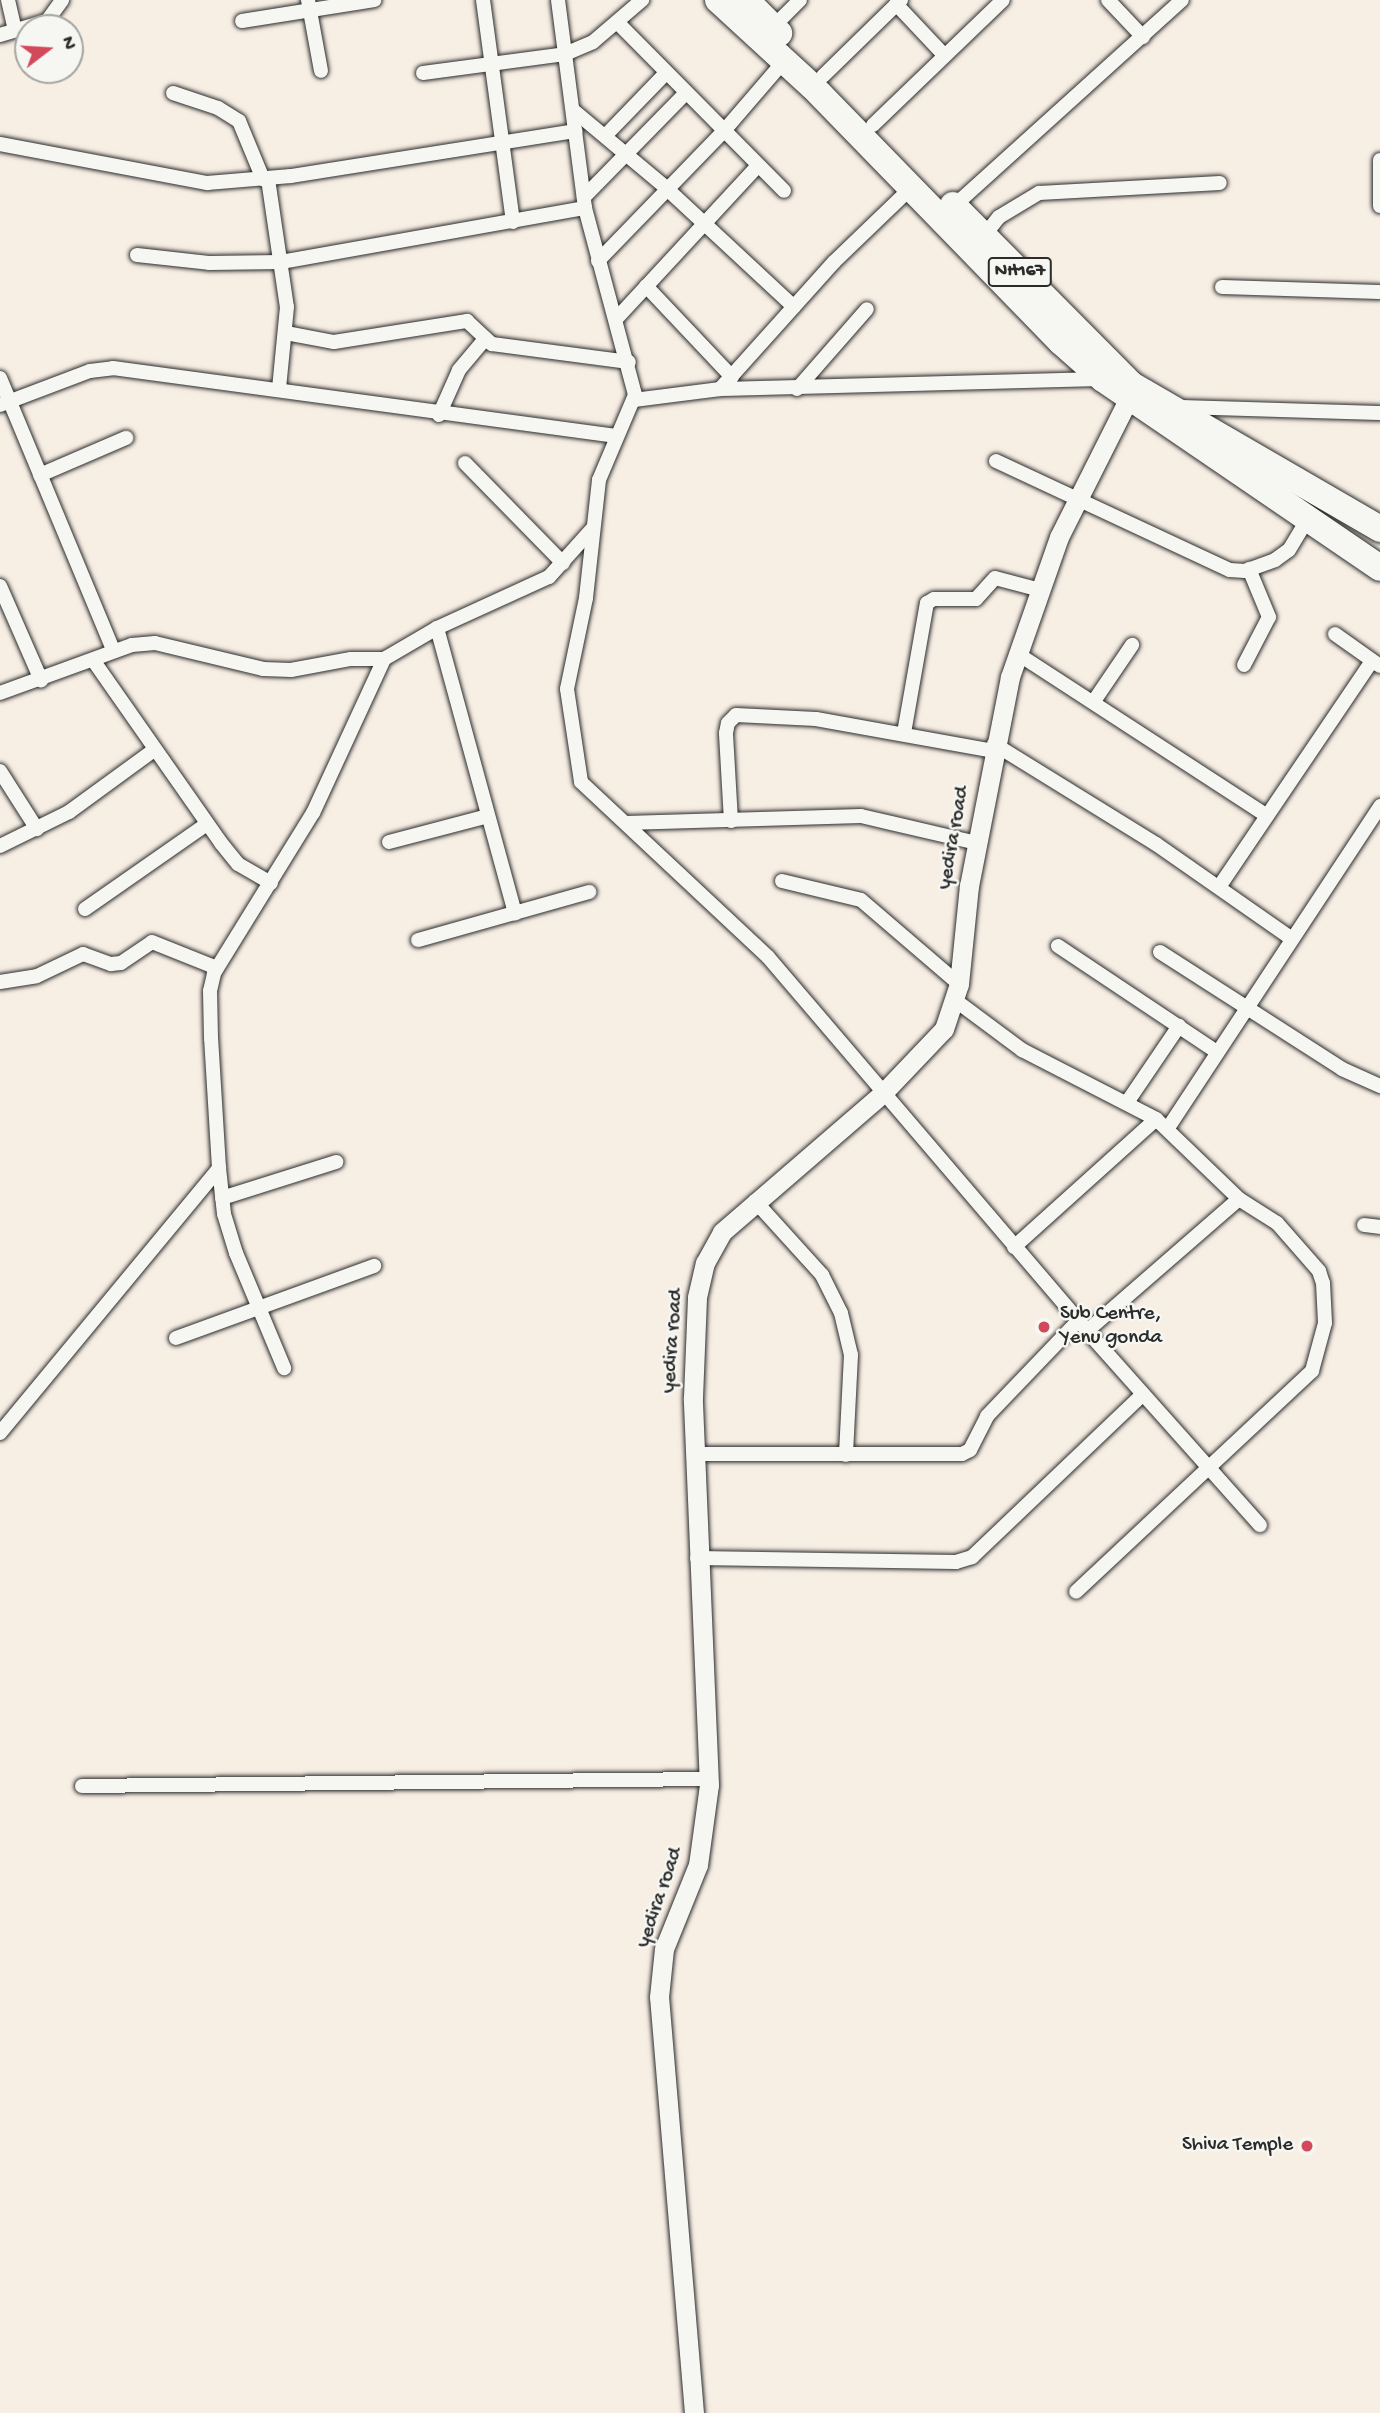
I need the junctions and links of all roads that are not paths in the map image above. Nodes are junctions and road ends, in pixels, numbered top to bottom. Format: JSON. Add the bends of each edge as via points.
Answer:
{"nodes":[{"id":1,"x":8,"y":0,"type":"edge"},
{"id":2,"x":374,"y":0,"type":"edge"},
{"id":3,"x":482,"y":0,"type":"edge"},
{"id":4,"x":558,"y":0,"type":"edge"},
{"id":5,"x":642,"y":0,"type":"edge"},
{"id":6,"x":718,"y":0,"type":"edge"},
{"id":7,"x":746,"y":0,"type":"edge"},
{"id":8,"x":800,"y":0,"type":"edge"},
{"id":9,"x":1002,"y":0,"type":"edge"},
{"id":10,"x":1108,"y":0,"type":"edge"},
{"id":11,"x":1182,"y":0,"type":"edge"},
{"id":12,"x":898,"y":2,"type":"edge"},
{"id":13,"x":309,"y":5,"type":"edge"},
{"id":14,"x":242,"y":21,"type":"dead end"},
{"id":15,"x":618,"y":23,"type":"junction"},
{"id":16,"x":14,"y":26,"type":"edge"},
{"id":17,"x":773,"y":27,"type":"junction"},
{"id":18,"x":1143,"y":37,"type":"junction"},
{"id":19,"x":565,"y":54,"type":"junction"},
{"id":20,"x":944,"y":55,"type":"junction"},
{"id":21,"x":785,"y":60,"type":"junction"},
{"id":22,"x":491,"y":64,"type":"junction"},
{"id":23,"x":321,"y":71,"type":"dead end"},
{"id":24,"x":422,"y":73,"type":"dead end"},
{"id":25,"x":666,"y":73,"type":"junction"},
{"id":26,"x":823,"y":76,"type":"junction"},
{"id":27,"x":173,"y":93,"type":"dead end"},
{"id":28,"x":686,"y":93,"type":"junction"},
{"id":29,"x":573,"y":110,"type":"junction"},
{"id":30,"x":873,"y":125,"type":"junction"},
{"id":31,"x":575,"y":131,"type":"junction"},
{"id":32,"x":723,"y":132,"type":"junction"},
{"id":33,"x":606,"y":135,"type":"junction"},
{"id":34,"x":0,"y":144,"type":"edge"},
{"id":35,"x":502,"y":144,"type":"junction"},
{"id":36,"x":628,"y":155,"type":"junction"},
{"id":37,"x":1380,"y":160,"type":"edge"},
{"id":38,"x":758,"y":166,"type":"junction"},
{"id":39,"x":266,"y":179,"type":"junction"},
{"id":40,"x":1220,"y":183,"type":"dead end"},
{"id":41,"x":913,"y":186,"type":"junction"},
{"id":42,"x":667,"y":190,"type":"junction"},
{"id":43,"x":784,"y":191,"type":"dead end"},
{"id":44,"x":585,"y":203,"type":"junction"},
{"id":45,"x":954,"y":206,"type":"junction"},
{"id":46,"x":1380,"y":206,"type":"edge"},
{"id":47,"x":513,"y":222,"type":"junction"},
{"id":48,"x":704,"y":222,"type":"junction"},
{"id":49,"x":984,"y":236,"type":"junction"},
{"id":50,"x":137,"y":256,"type":"dead end"},
{"id":51,"x":598,"y":261,"type":"junction"},
{"id":52,"x":281,"y":262,"type":"junction"},
{"id":53,"x":646,"y":286,"type":"junction"},
{"id":54,"x":1222,"y":287,"type":"dead end"},
{"id":55,"x":1380,"y":292,"type":"edge"},
{"id":56,"x":794,"y":307,"type":"junction"},
{"id":57,"x":867,"y":309,"type":"dead end"},
{"id":58,"x":617,"y":318,"type":"junction"},
{"id":59,"x":286,"y":333,"type":"junction"},
{"id":60,"x":485,"y":339,"type":"junction"},
{"id":61,"x":629,"y":362,"type":"junction"},
{"id":62,"x":732,"y":377,"type":"junction"},
{"id":63,"x":0,"y":378,"type":"edge"},
{"id":64,"x":1103,"y":379,"type":"junction"},
{"id":65,"x":279,"y":389,"type":"junction"},
{"id":66,"x":720,"y":389,"type":"junction"},
{"id":67,"x":797,"y":389,"type":"junction"},
{"id":68,"x":1129,"y":398,"type":"junction"},
{"id":69,"x":634,"y":400,"type":"junction"},
{"id":70,"x":4,"y":403,"type":"edge"},
{"id":71,"x":1169,"y":406,"type":"junction"},
{"id":72,"x":1380,"y":413,"type":"edge"},
{"id":73,"x":439,"y":415,"type":"junction"},
{"id":74,"x":615,"y":436,"type":"junction"},
{"id":75,"x":126,"y":438,"type":"dead end"},
{"id":76,"x":996,"y":461,"type":"dead end"},
{"id":77,"x":465,"y":463,"type":"dead end"},
{"id":78,"x":40,"y":475,"type":"junction"},
{"id":79,"x":1077,"y":500,"type":"junction"},
{"id":80,"x":1307,"y":520,"type":"junction"},
{"id":81,"x":593,"y":528,"type":"junction"},
{"id":82,"x":1380,"y":529,"type":"edge"},
{"id":83,"x":563,"y":563,"type":"junction"},
{"id":84,"x":1380,"y":568,"type":"edge"},
{"id":85,"x":1250,"y":569,"type":"junction"},
{"id":86,"x":0,"y":586,"type":"edge"},
{"id":87,"x":1040,"y":590,"type":"junction"},
{"id":88,"x":437,"y":628,"type":"junction"},
{"id":89,"x":1335,"y":634,"type":"dead end"},
{"id":90,"x":1132,"y":645,"type":"dead end"},
{"id":91,"x":113,"y":650,"type":"junction"},
{"id":92,"x":1018,"y":654,"type":"junction"},
{"id":93,"x":384,"y":659,"type":"junction"},
{"id":94,"x":93,"y":660,"type":"junction"},
{"id":95,"x":1376,"y":664,"type":"edge"},
{"id":96,"x":1244,"y":665,"type":"dead end"},
{"id":97,"x":41,"y":680,"type":"junction"},
{"id":98,"x":0,"y":694,"type":"edge"},
{"id":99,"x":1094,"y":701,"type":"junction"},
{"id":100,"x":904,"y":733,"type":"junction"},
{"id":101,"x":994,"y":747,"type":"junction"},
{"id":102,"x":154,"y":750,"type":"junction"},
{"id":103,"x":0,"y":771,"type":"edge"},
{"id":104,"x":1380,"y":806,"type":"edge"},
{"id":105,"x":488,"y":816,"type":"junction"},
{"id":106,"x":1267,"y":816,"type":"junction"},
{"id":107,"x":731,"y":821,"type":"junction"},
{"id":108,"x":626,"y":823,"type":"junction"},
{"id":109,"x":207,"y":824,"type":"junction"},
{"id":110,"x":37,"y":829,"type":"junction"},
{"id":111,"x":389,"y":842,"type":"dead end"},
{"id":112,"x":977,"y":843,"type":"junction"},
{"id":113,"x":0,"y":846,"type":"edge"},
{"id":114,"x":782,"y":881,"type":"dead end"},
{"id":115,"x":271,"y":883,"type":"junction"},
{"id":116,"x":1219,"y":887,"type":"junction"},
{"id":117,"x":589,"y":892,"type":"dead end"},
{"id":118,"x":85,"y":909,"type":"dead end"},
{"id":119,"x":515,"y":914,"type":"junction"},
{"id":120,"x":1292,"y":939,"type":"junction"},
{"id":121,"x":418,"y":940,"type":"dead end"},
{"id":122,"x":1058,"y":946,"type":"dead end"},
{"id":123,"x":1160,"y":952,"type":"dead end"},
{"id":124,"x":217,"y":968,"type":"junction"},
{"id":125,"x":0,"y":982,"type":"edge"},
{"id":126,"x":957,"y":992,"type":"junction"},
{"id":127,"x":1246,"y":1008,"type":"junction"},
{"id":128,"x":1179,"y":1026,"type":"junction"},
{"id":129,"x":1217,"y":1052,"type":"junction"},
{"id":130,"x":1380,"y":1086,"type":"edge"},
{"id":131,"x":883,"y":1093,"type":"junction"},
{"id":132,"x":1128,"y":1101,"type":"junction"},
{"id":133,"x":1156,"y":1119,"type":"junction"},
{"id":134,"x":1168,"y":1128,"type":"junction"},
{"id":135,"x":336,"y":1162,"type":"dead end"},
{"id":136,"x":219,"y":1168,"type":"junction"},
{"id":137,"x":222,"y":1198,"type":"junction"},
{"id":138,"x":1239,"y":1199,"type":"junction"},
{"id":139,"x":755,"y":1201,"type":"junction"},
{"id":140,"x":1364,"y":1224,"type":"dead end"},
{"id":141,"x":1380,"y":1227,"type":"edge"},
{"id":142,"x":1014,"y":1247,"type":"junction"},
{"id":143,"x":374,"y":1266,"type":"dead end"},
{"id":144,"x":260,"y":1309,"type":"junction"},
{"id":145,"x":1082,"y":1326,"type":"junction"},
{"id":146,"x":176,"y":1338,"type":"dead end"},
{"id":147,"x":284,"y":1368,"type":"dead end"},
{"id":148,"x":1143,"y":1394,"type":"junction"},
{"id":149,"x":0,"y":1433,"type":"edge"},
{"id":150,"x":695,"y":1454,"type":"junction"},
{"id":151,"x":846,"y":1455,"type":"junction"},
{"id":152,"x":1210,"y":1469,"type":"junction"},
{"id":153,"x":1261,"y":1525,"type":"dead end"},
{"id":154,"x":698,"y":1558,"type":"junction"},
{"id":155,"x":1076,"y":1592,"type":"dead end"},
{"id":156,"x":709,"y":1779,"type":"junction"},
{"id":157,"x":82,"y":1786,"type":"dead end"},
{"id":158,"x":694,"y":2413,"type":"edge"}],
"edges":[{"from":1,"to":16,"type":"street"},
{"from":2,"to":13,"type":"street"},
{"from":3,"to":22,"type":"street"},
{"from":4,"to":19,"type":"street"},
{"from":5,"to":15,"type":"street"},
{"from":6,"to":21,"type":"highway","number":"NH167"},
{"from":7,"to":17,"type":"highway","number":"NH167"},
{"from":8,"to":17,"type":"street"},
{"from":9,"to":20,"type":"street"},
{"from":10,"to":18,"type":"street"},
{"from":11,"to":18,"type":"street"},
{"from":12,"to":20,"type":"street"},
{"from":12,"to":26,"type":"street"},
{"from":13,"to":14,"type":"street"},
{"from":13,"to":23,"type":"street"},
{"from":15,"to":19,"type":"street"},
{"from":15,"to":25,"type":"street"},
{"from":17,"to":26,"type":"highway","number":"NH167"},
{"from":18,"to":45,"type":"street"},
{"from":19,"to":22,"type":"street"},
{"from":19,"to":29,"type":"street"},
{"from":20,"to":30,"type":"street"},
{"from":21,"to":32,"type":"street"},
{"from":21,"to":41,"type":"highway","number":"NH167"},
{"from":22,"to":24,"type":"street"},
{"from":22,"to":35,"type":"street"},
{"from":25,"to":28,"type":"street"},
{"from":25,"to":33,"type":"street"},
{"from":26,"to":30,"type":"highway","number":"NH167"},
{"from":27,"to":39,"type":"street","via":[[218,108],[239,121]]},
{"from":28,"to":32,"type":"street"},
{"from":28,"to":36,"type":"street"},
{"from":29,"to":31,"type":"street"},
{"from":29,"to":33,"type":"street"},
{"from":30,"to":45,"type":"highway","number":"NH167"},
{"from":31,"to":35,"type":"street"},
{"from":31,"to":44,"type":"street"},
{"from":32,"to":38,"type":"street"},
{"from":32,"to":42,"type":"street"},
{"from":33,"to":36,"type":"street"},
{"from":34,"to":39,"type":"street","via":[[207,183]]},
{"from":35,"to":39,"type":"street"},
{"from":35,"to":47,"type":"street"},
{"from":36,"to":42,"type":"street"},
{"from":36,"to":44,"type":"street"},
{"from":37,"to":46,"type":"street"},
{"from":38,"to":43,"type":"street"},
{"from":38,"to":48,"type":"street"},
{"from":39,"to":52,"type":"street"},
{"from":40,"to":49,"type":"street","via":[[1039,193],[999,216]]},
{"from":41,"to":56,"type":"street"},
{"from":41,"to":64,"type":"highway","number":"NH167","via":[[1060,342]]},
{"from":42,"to":48,"type":"street"},
{"from":42,"to":51,"type":"street"},
{"from":44,"to":47,"type":"street"},
{"from":44,"to":51,"type":"street"},
{"from":45,"to":49,"type":"highway","number":"NH167"},
{"from":47,"to":52,"type":"street"},
{"from":48,"to":53,"type":"street"},
{"from":48,"to":56,"type":"street"},
{"from":49,"to":71,"type":"highway","number":"NH167","via":[[1132,385]]},
{"from":50,"to":52,"type":"street","via":[[209,263]]},
{"from":51,"to":58,"type":"street"},
{"from":52,"to":59,"type":"street"},
{"from":53,"to":58,"type":"street"},
{"from":53,"to":62,"type":"street"},
{"from":54,"to":55,"type":"street"},
{"from":56,"to":62,"type":"street"},
{"from":57,"to":67,"type":"street"},
{"from":58,"to":61,"type":"street"},
{"from":59,"to":60,"type":"street","via":[[334,342],[467,321]]},
{"from":59,"to":65,"type":"street"},
{"from":60,"to":61,"type":"street","via":[[504,346]]},
{"from":60,"to":73,"type":"street","via":[[458,370]]},
{"from":61,"to":69,"type":"street"},
{"from":62,"to":66,"type":"street"},
{"from":63,"to":70,"type":"street"},
{"from":64,"to":67,"type":"street"},
{"from":64,"to":68,"type":"highway","number":"NH167"},
{"from":65,"to":70,"type":"street","via":[[103,368]]},
{"from":65,"to":73,"type":"street"},
{"from":66,"to":67,"type":"street"},
{"from":66,"to":69,"type":"street"},
{"from":68,"to":79,"type":"main road","name":"yedira road"},
{"from":68,"to":80,"type":"highway","number":"NH167"},
{"from":69,"to":74,"type":"street"},
{"from":70,"to":78,"type":"street"},
{"from":71,"to":72,"type":"street"},
{"from":71,"to":82,"type":"highway","number":"NH167"},
{"from":73,"to":74,"type":"street"},
{"from":74,"to":81,"type":"street","via":[[598,480]]},
{"from":75,"to":78,"type":"street"},
{"from":76,"to":79,"type":"street"},
{"from":77,"to":83,"type":"street"},
{"from":78,"to":91,"type":"street"},
{"from":79,"to":85,"type":"street","via":[[1204,562],[1230,570]]},
{"from":79,"to":87,"type":"main road","name":"yedira road"},
{"from":80,"to":84,"type":"highway","number":"NH167"},
{"from":80,"to":85,"type":"street","via":[[1289,550]]},
{"from":81,"to":83,"type":"street"},
{"from":81,"to":108,"type":"street","via":[[567,703],[581,782]]},
{"from":83,"to":88,"type":"street","via":[[550,577]]},
{"from":85,"to":96,"type":"street","via":[[1269,617]]},
{"from":86,"to":97,"type":"street"},
{"from":87,"to":92,"type":"main road","name":"yedira road"},
{"from":87,"to":100,"type":"street","via":[[995,578],[976,599],[927,603]]},
{"from":88,"to":93,"type":"street"},
{"from":88,"to":105,"type":"street"},
{"from":89,"to":95,"type":"street"},
{"from":90,"to":99,"type":"street"},
{"from":91,"to":93,"type":"street","via":[[155,643],[263,669],[291,670],[351,659]]},
{"from":91,"to":94,"type":"street"},
{"from":92,"to":99,"type":"street"},
{"from":92,"to":101,"type":"main road","name":"yedira road"},
{"from":93,"to":115,"type":"street","via":[[313,813]]},
{"from":94,"to":97,"type":"street"},
{"from":94,"to":102,"type":"street"},
{"from":95,"to":106,"type":"street"},
{"from":97,"to":98,"type":"street"},
{"from":99,"to":106,"type":"street"},
{"from":100,"to":101,"type":"street"},
{"from":100,"to":107,"type":"street","via":[[816,719],[736,715],[727,723],[726,733]]},
{"from":101,"to":112,"type":"main road","name":"yedira road"},
{"from":101,"to":116,"type":"street"},
{"from":102,"to":109,"type":"street"},
{"from":102,"to":110,"type":"street","via":[[69,812]]},
{"from":103,"to":110,"type":"street"},
{"from":104,"to":120,"type":"street"},
{"from":105,"to":111,"type":"street"},
{"from":105,"to":119,"type":"street"},
{"from":106,"to":116,"type":"street"},
{"from":107,"to":108,"type":"street"},
{"from":107,"to":112,"type":"street","via":[[861,816]]},
{"from":108,"to":131,"type":"street","via":[[748,935],[843,1040]]},
{"from":109,"to":115,"type":"street","via":[[239,864]]},
{"from":109,"to":118,"type":"street"},
{"from":110,"to":113,"type":"street"},
{"from":112,"to":126,"type":"main road","name":"yedira road"},
{"from":114,"to":126,"type":"street","via":[[860,900]]},
{"from":115,"to":124,"type":"street"},
{"from":116,"to":120,"type":"street"},
{"from":117,"to":119,"type":"street"},
{"from":119,"to":121,"type":"street"},
{"from":120,"to":127,"type":"street"},
{"from":122,"to":128,"type":"street"},
{"from":123,"to":127,"type":"street"},
{"from":124,"to":125,"type":"street","via":[[152,942],[121,963],[83,954],[37,976]]},
{"from":124,"to":136,"type":"street","via":[[210,991]]},
{"from":126,"to":131,"type":"main road","name":"yedira road","via":[[944,1029]]},
{"from":126,"to":132,"type":"street","via":[[1021,1050]]},
{"from":127,"to":129,"type":"street"},
{"from":127,"to":130,"type":"street","via":[[1342,1069]]},
{"from":128,"to":129,"type":"street"},
{"from":128,"to":132,"type":"street"},
{"from":129,"to":134,"type":"street"},
{"from":131,"to":139,"type":"main road","name":"yedira road"},
{"from":131,"to":142,"type":"street"},
{"from":132,"to":133,"type":"street"},
{"from":133,"to":134,"type":"street"},
{"from":133,"to":142,"type":"street"},
{"from":134,"to":138,"type":"street"},
{"from":135,"to":137,"type":"street"},
{"from":136,"to":137,"type":"street"},
{"from":136,"to":149,"type":"street"},
{"from":137,"to":144,"type":"street","via":[[236,1253]]},
{"from":138,"to":145,"type":"street"},
{"from":138,"to":152,"type":"street","via":[[1277,1223],[1319,1271],[1325,1323],[1312,1371]]},
{"from":139,"to":150,"type":"main road","name":"yedira road","via":[[722,1232],[705,1263],[693,1348]]},
{"from":139,"to":151,"type":"street","via":[[822,1275],[841,1313],[851,1354]]},
{"from":140,"to":141,"type":"street"},
{"from":142,"to":145,"type":"street"},
{"from":143,"to":144,"type":"street"},
{"from":144,"to":146,"type":"street"},
{"from":144,"to":147,"type":"street"},
{"from":145,"to":148,"type":"street"},
{"from":145,"to":151,"type":"street","via":[[986,1416],[970,1450],[955,1455]]},
{"from":148,"to":152,"type":"street"},
{"from":148,"to":154,"type":"street","via":[[972,1557],[956,1562]]},
{"from":150,"to":151,"type":"street"},
{"from":150,"to":154,"type":"main road","name":"yedira road"},
{"from":152,"to":153,"type":"street"},
{"from":152,"to":155,"type":"street"},
{"from":154,"to":156,"type":"main road","name":"yedira road"},
{"from":156,"to":157,"type":"street"},
{"from":156,"to":158,"type":"main road","name":"yedira road","via":[[698,1865],[664,1949],[659,1997]]}]}
